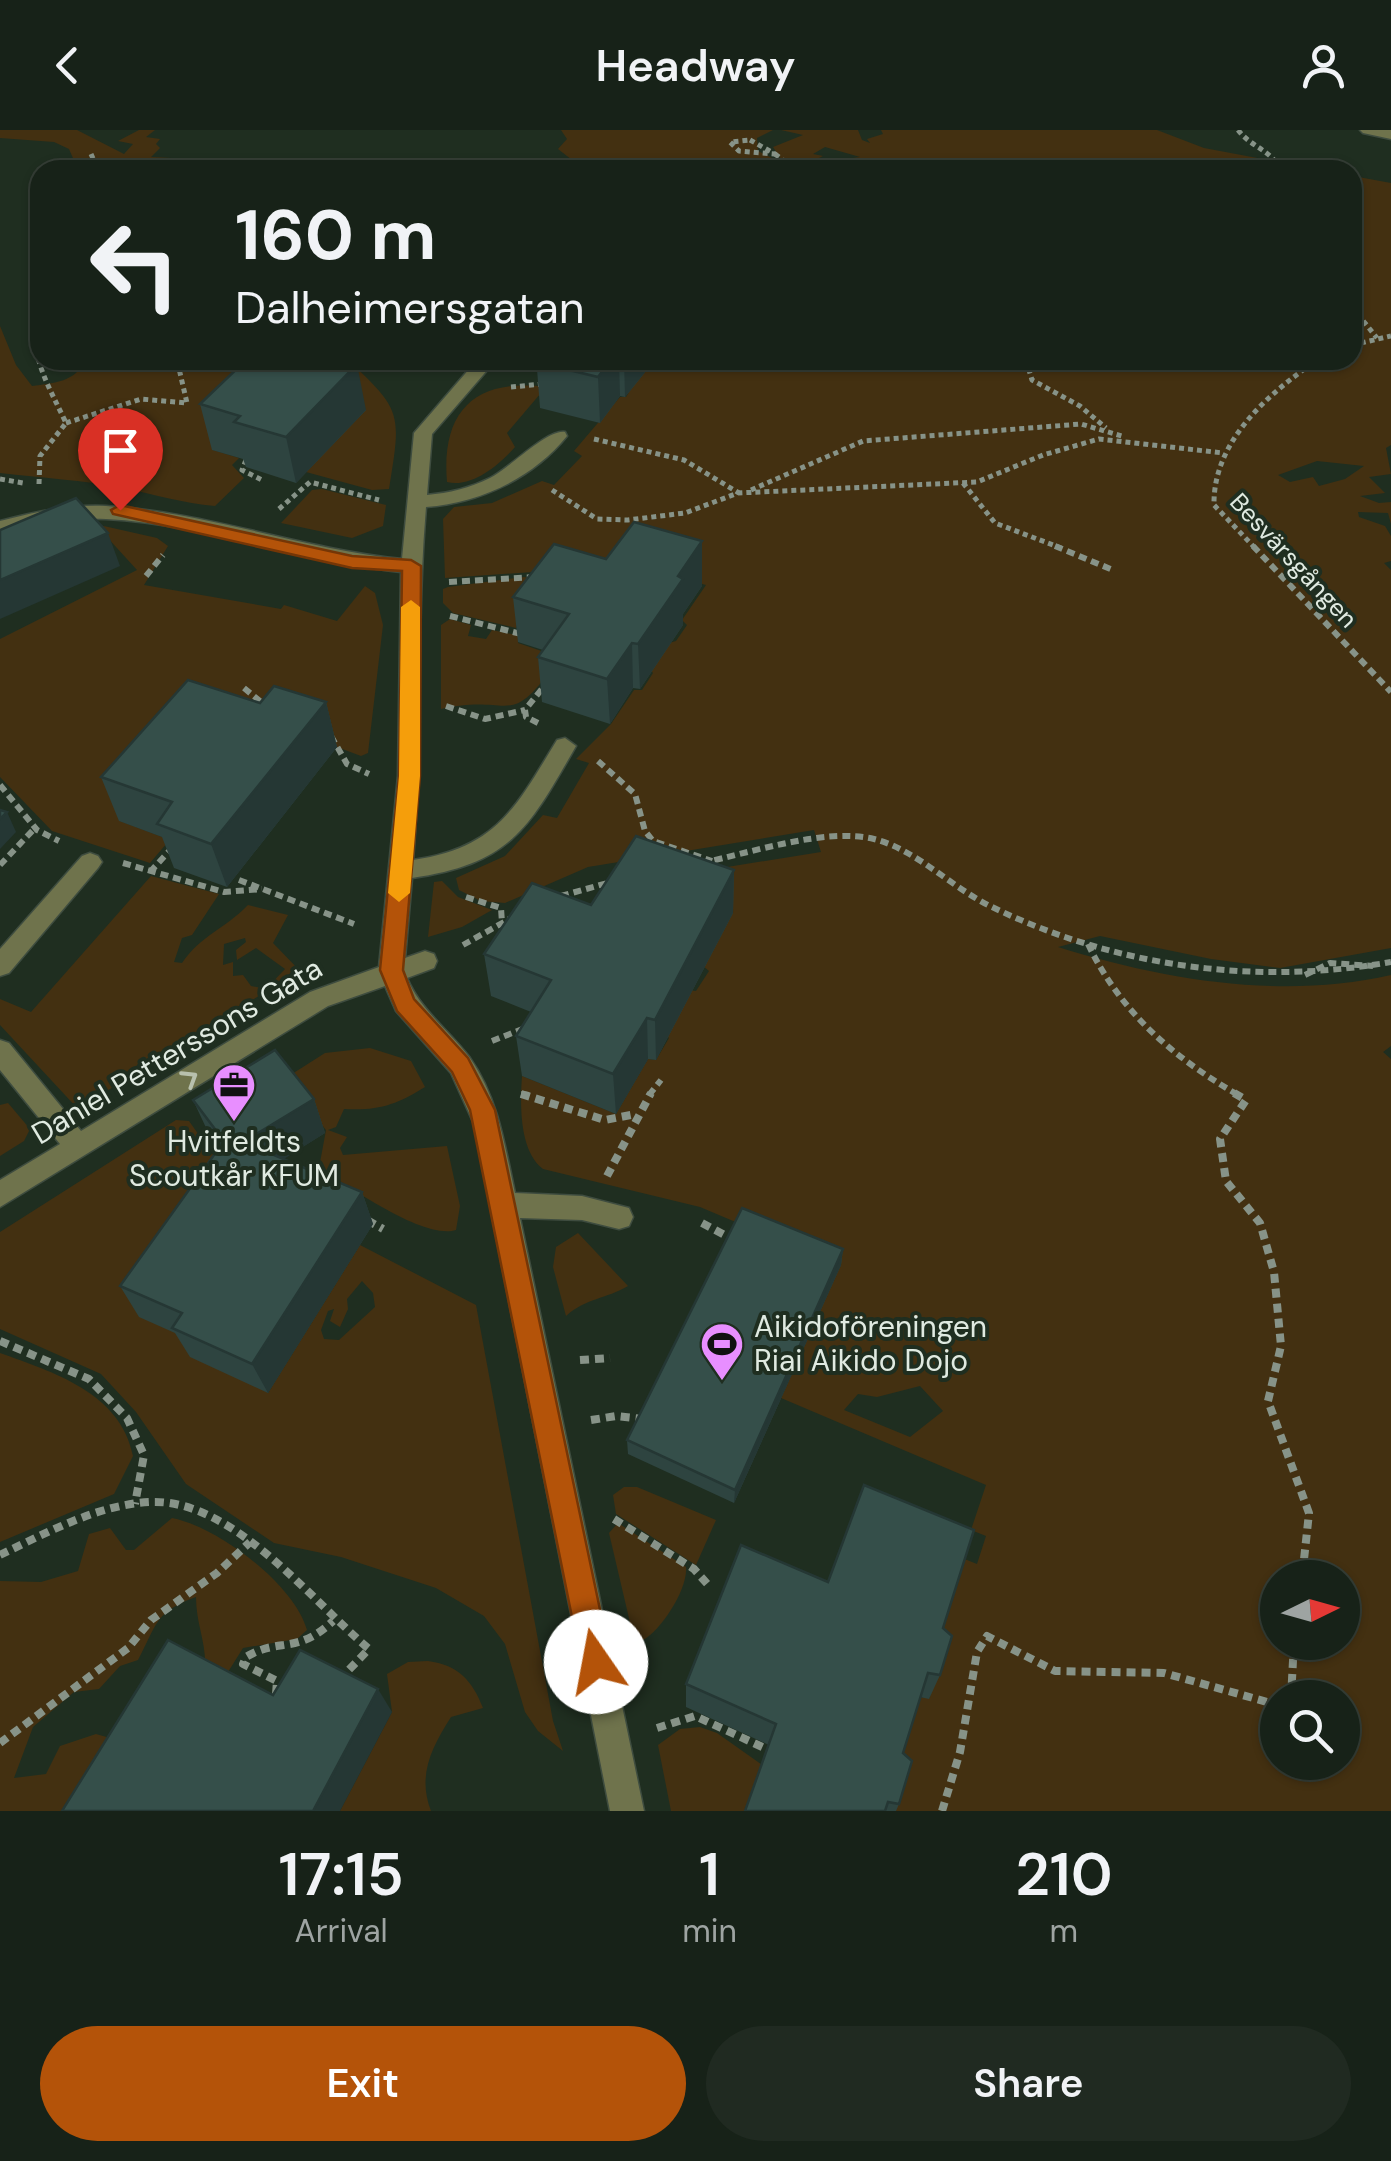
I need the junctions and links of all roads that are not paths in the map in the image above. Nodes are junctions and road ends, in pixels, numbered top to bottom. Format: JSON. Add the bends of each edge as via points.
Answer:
{"nodes":[{"id":1,"x":1368,"y":130,"type":"edge"},
{"id":2,"x":1391,"y":134,"type":"edge"},
{"id":3,"x":478,"y":370,"type":"edge"},
{"id":4,"x":558,"y":436,"type":"road end"},
{"id":5,"x":418,"y":502,"type":"junction"},
{"id":6,"x":0,"y":527,"type":"edge"},
{"id":7,"x":411,"y":566,"type":"junction"},
{"id":8,"x":566,"y":746,"type":"dead end"},
{"id":9,"x":90,"y":862,"type":"dead end"},
{"id":10,"x":404,"y":870,"type":"junction"},
{"id":11,"x":425,"y":961,"type":"road end"},
{"id":12,"x":0,"y":966,"type":"edge"},
{"id":13,"x":392,"y":970,"type":"junction"},
{"id":14,"x":0,"y":1051,"type":"edge"},
{"id":15,"x":78,"y":1147,"type":"junction"},
{"id":16,"x":0,"y":1195,"type":"edge"},
{"id":17,"x":504,"y":1205,"type":"junction"},
{"id":18,"x":619,"y":1216,"type":"dead end"},
{"id":19,"x":626,"y":1811,"type":"edge"}],
"edges":[{"from":1,"to":2,"type":"street"},
{"from":3,"to":5,"type":"street","via":[[422,434]]},
{"from":4,"to":5,"type":"street","via":[[498,485],[476,495]]},
{"from":5,"to":7,"type":"street"},
{"from":6,"to":7,"type":"street","via":[[63,510],[120,510],[352,562]]},
{"from":7,"to":10,"type":"street"},
{"from":8,"to":10,"type":"street","via":[[501,842],[464,862]]},
{"from":9,"to":12,"type":"street"},
{"from":10,"to":13,"type":"street"},
{"from":11,"to":13,"type":"street","name":"Daniel Petterssons Gata"},
{"from":15,"to":13,"type":"street","name":"Daniel Petterssons Gata","one_way":true,"via":[[319,999]]},
{"from":13,"to":17,"type":"street","via":[[405,1004],[477,1094]]},
{"from":14,"to":15,"type":"street"},
{"from":15,"to":16,"type":"street","name":"Daniel Petterssons Gata"},
{"from":17,"to":18,"type":"street"},
{"from":17,"to":19,"type":"street"}]}
